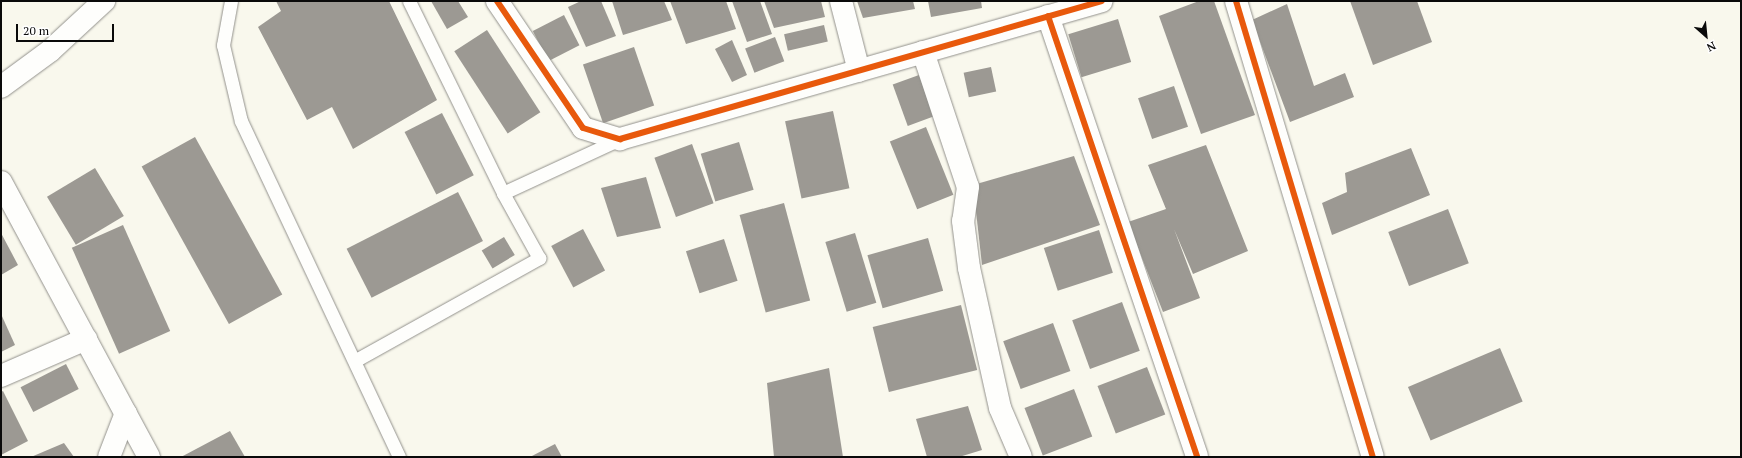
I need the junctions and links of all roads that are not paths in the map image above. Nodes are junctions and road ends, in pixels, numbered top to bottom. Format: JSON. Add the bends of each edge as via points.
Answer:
{"nodes":[{"id":1,"x":104,"y":1,"type":"edge"},
{"id":2,"x":231,"y":1,"type":"edge"},
{"id":3,"x":409,"y":1,"type":"edge"},
{"id":4,"x":497,"y":1,"type":"edge"},
{"id":5,"x":841,"y":1,"type":"edge"},
{"id":6,"x":1102,"y":1,"type":"edge"},
{"id":7,"x":1236,"y":1,"type":"edge"},
{"id":8,"x":1048,"y":16,"type":"junction"},
{"id":9,"x":923,"y":52,"type":"junction"},
{"id":10,"x":859,"y":71,"type":"junction"},
{"id":11,"x":1,"y":86,"type":"edge"},
{"id":12,"x":620,"y":139,"type":"junction"},
{"id":13,"x":1,"y":182,"type":"edge"},
{"id":14,"x":503,"y":192,"type":"junction"},
{"id":15,"x":86,"y":340,"type":"junction"},
{"id":16,"x":356,"y":360,"type":"junction"},
{"id":17,"x":1,"y":376,"type":"edge"},
{"id":18,"x":126,"y":413,"type":"junction"},
{"id":19,"x":109,"y":457,"type":"edge"},
{"id":20,"x":150,"y":457,"type":"edge"},
{"id":21,"x":398,"y":457,"type":"edge"},
{"id":22,"x":1020,"y":457,"type":"edge"},
{"id":23,"x":1197,"y":457,"type":"edge"},
{"id":24,"x":1373,"y":457,"type":"edge"}],
"edges":[{"from":1,"to":11,"type":"street","via":[[50,51]]},
{"from":2,"to":16,"type":"lane","via":[[223,45],[242,121]]},
{"from":3,"to":14,"type":"lane"},
{"from":4,"to":12,"type":"street","via":[[583,128]]},
{"from":5,"to":10,"type":"street"},
{"from":6,"to":8,"type":"street"},
{"from":7,"to":24,"type":"street"},
{"from":8,"to":9,"type":"street"},
{"from":8,"to":23,"type":"street"},
{"from":9,"to":10,"type":"street"},
{"from":9,"to":22,"type":"street","via":[[968,188],[963,222],[969,268],[1000,408]]},
{"from":10,"to":12,"type":"street"},
{"from":12,"to":14,"type":"lane"},
{"from":13,"to":15,"type":"street"},
{"from":14,"to":16,"type":"lane","via":[[539,258]]},
{"from":15,"to":17,"type":"street"},
{"from":15,"to":18,"type":"street"},
{"from":16,"to":21,"type":"lane"},
{"from":18,"to":19,"type":"street"},
{"from":18,"to":20,"type":"street"}]}
